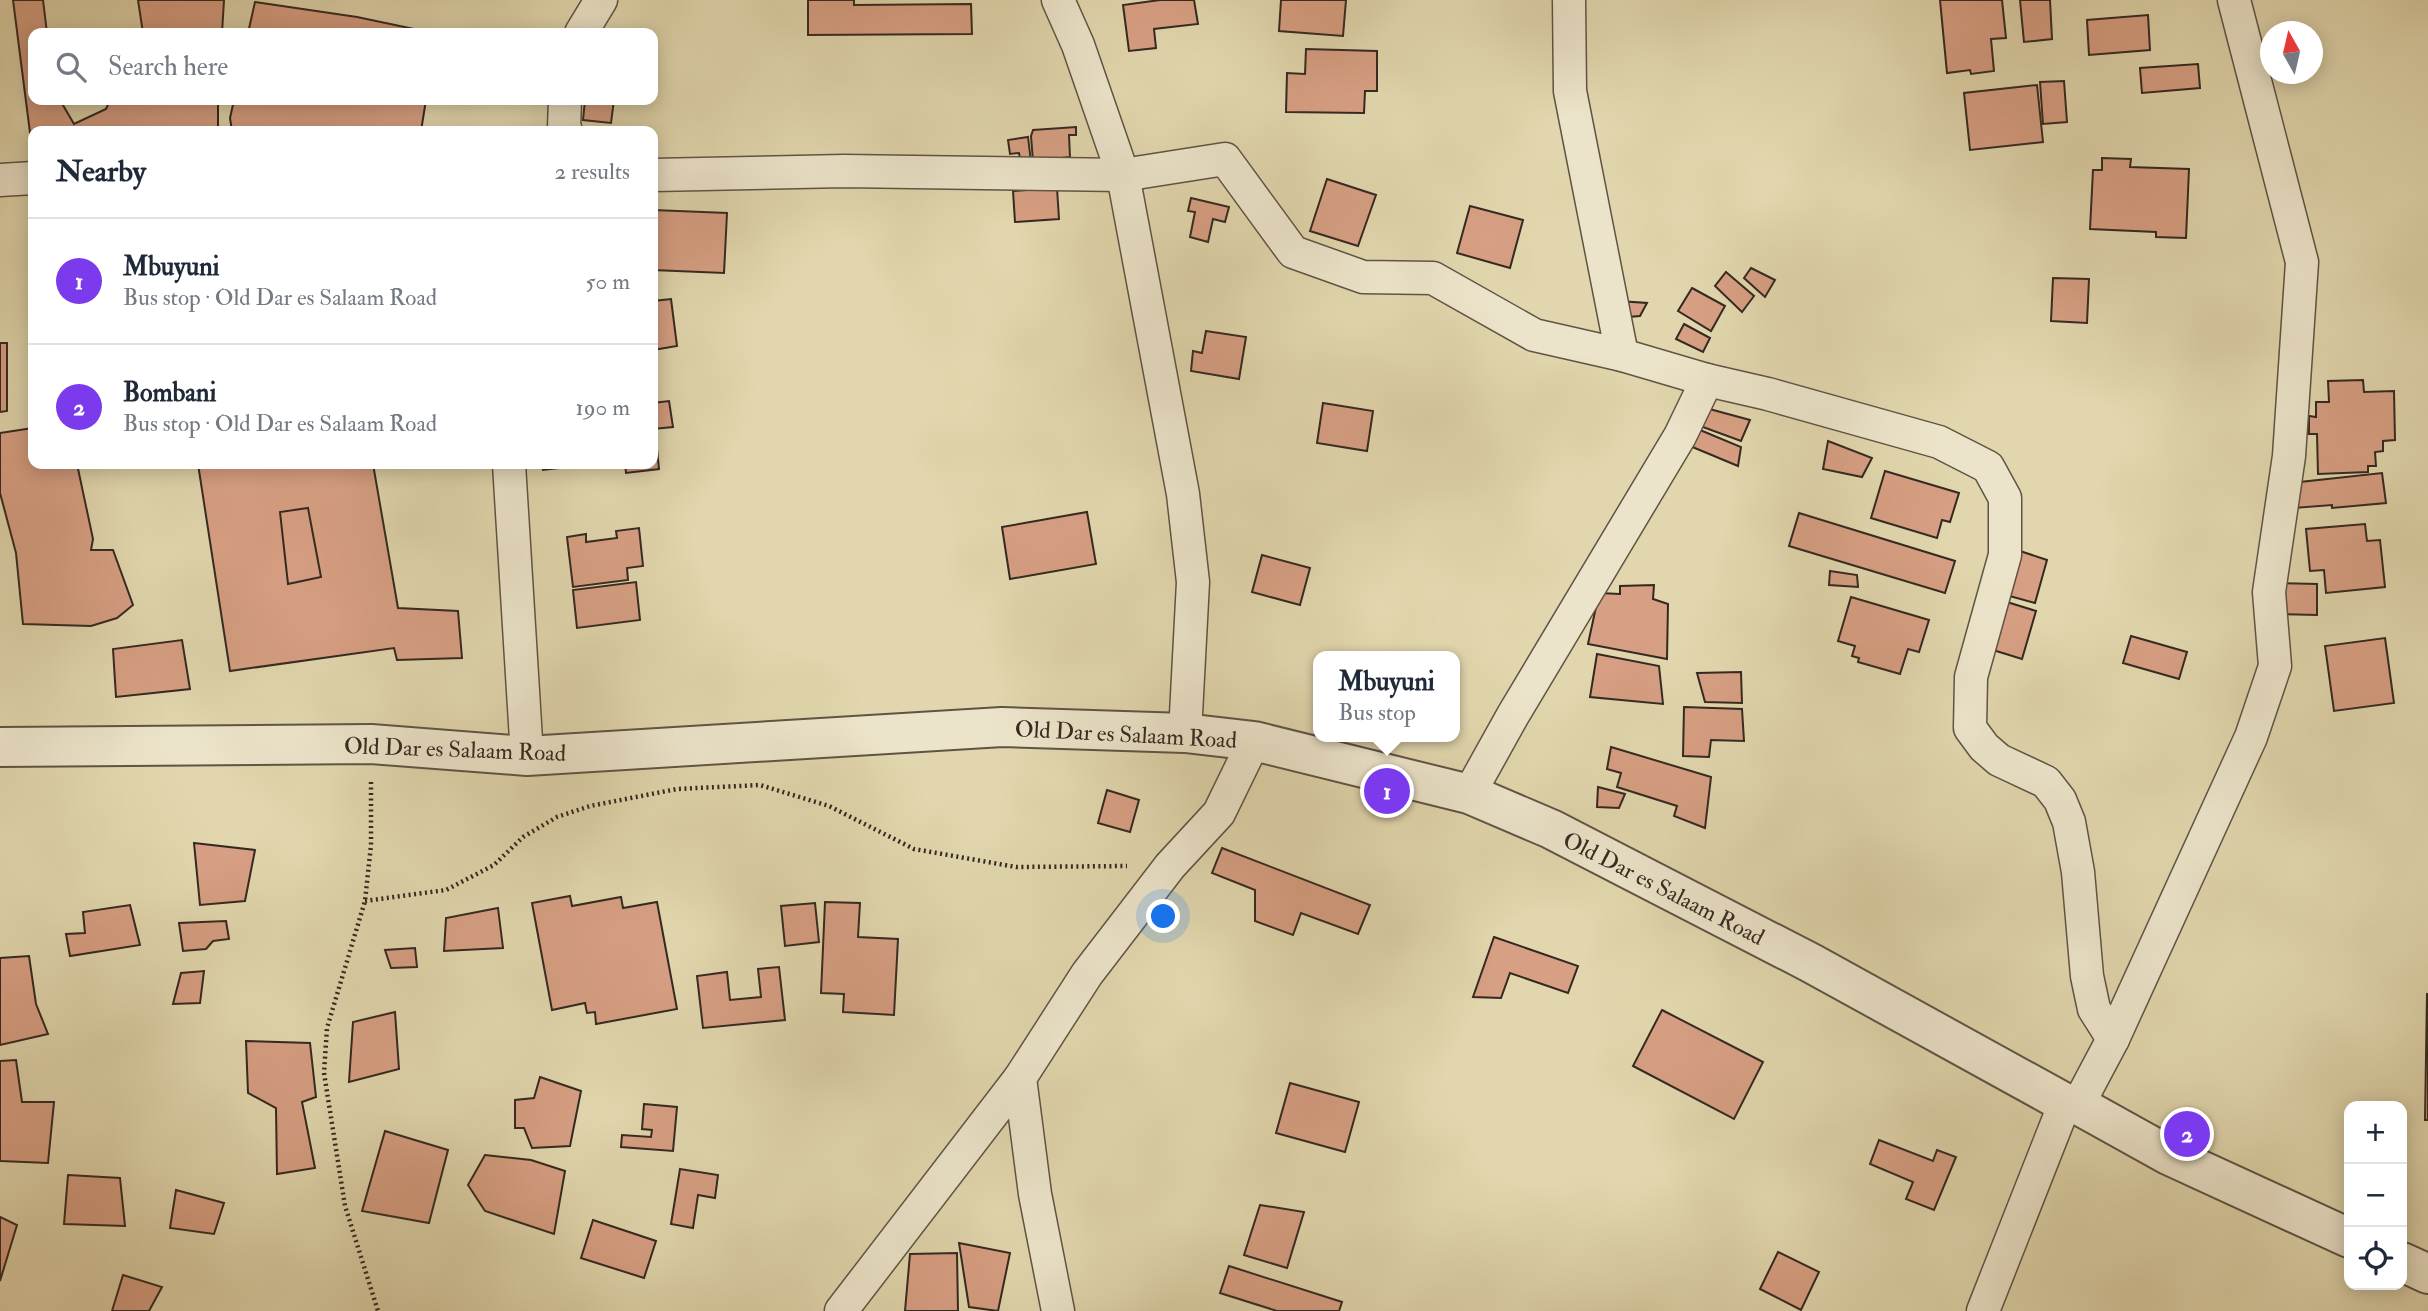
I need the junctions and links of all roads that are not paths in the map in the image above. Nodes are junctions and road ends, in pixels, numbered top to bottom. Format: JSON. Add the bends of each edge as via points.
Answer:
{"nodes":[{"id":1,"x":601,"y":0,"type":"edge"},
{"id":2,"x":1058,"y":0,"type":"edge"},
{"id":3,"x":1569,"y":0,"type":"edge"},
{"id":4,"x":2234,"y":0,"type":"edge"},
{"id":5,"x":584,"y":28,"type":"edge"},
{"id":6,"x":565,"y":105,"type":"edge"},
{"id":7,"x":564,"y":126,"type":"edge"},
{"id":8,"x":658,"y":175,"type":"edge"},
{"id":9,"x":1123,"y":175,"type":"junction"},
{"id":10,"x":28,"y":178,"type":"edge"},
{"id":11,"x":0,"y":180,"type":"edge"},
{"id":12,"x":1622,"y":355,"type":"junction"},
{"id":13,"x":1707,"y":380,"type":"junction"},
{"id":14,"x":509,"y":469,"type":"edge"},
{"id":15,"x":1185,"y":733,"type":"junction"},
{"id":16,"x":1254,"y":741,"type":"junction"},
{"id":17,"x":0,"y":747,"type":"edge"},
{"id":18,"x":527,"y":756,"type":"junction"},
{"id":19,"x":1469,"y":794,"type":"junction"},
{"id":20,"x":2113,"y":1039,"type":"junction"},
{"id":21,"x":1020,"y":1078,"type":"junction"},
{"id":22,"x":2071,"y":1104,"type":"junction"},
{"id":23,"x":2344,"y":1236,"type":"edge"},
{"id":24,"x":2407,"y":1264,"type":"edge"},
{"id":25,"x":2428,"y":1274,"type":"edge"},
{"id":26,"x":841,"y":1311,"type":"edge"},
{"id":27,"x":1058,"y":1311,"type":"edge"},
{"id":28,"x":1983,"y":1311,"type":"edge"}],
"edges":[{"from":1,"to":5,"type":"street"},
{"from":2,"to":9,"type":"street"},
{"from":3,"to":12,"type":"street","via":[[1570,92]]},
{"from":4,"to":20,"type":"street","via":[[2302,262],[2289,456],[2269,592],[2275,666],[2251,737]]},
{"from":6,"to":7,"type":"street"},
{"from":8,"to":9,"type":"street","via":[[844,171]]},
{"from":9,"to":12,"type":"street","via":[[1225,159],[1293,252],[1363,277],[1433,278],[1534,335]]},
{"from":9,"to":15,"type":"street","via":[[1183,494],[1192,582]]},
{"from":10,"to":11,"type":"street"},
{"from":12,"to":13,"type":"street"},
{"from":13,"to":19,"type":"street","via":[[1681,436]]},
{"from":13,"to":20,"type":"street","via":[[1939,442],[1988,467],[2006,498],[2005,555],[1971,677],[1970,727],[1999,760],[2046,782],[2060,800],[2076,860],[2094,1009]]},
{"from":14,"to":18,"type":"street"},
{"from":15,"to":16,"type":"street","name":"Old Dar es Salaam Road"},
{"from":15,"to":18,"type":"street","name":"Old Dar es Salaam Road","via":[[1002,727]]},
{"from":16,"to":19,"type":"street","name":"Old Dar es Salaam Road"},
{"from":16,"to":21,"type":"street","via":[[1219,813],[1170,866],[1087,974]]},
{"from":17,"to":18,"type":"street","name":"Old Dar es Salaam Road","via":[[371,744]]},
{"from":19,"to":22,"type":"street","name":"Old Dar es Salaam Road","via":[[1551,829]]},
{"from":20,"to":22,"type":"street"},
{"from":21,"to":26,"type":"street"},
{"from":21,"to":27,"type":"street","via":[[1035,1194]]},
{"from":22,"to":23,"type":"street","name":"Old Dar es Salaam Road","via":[[2168,1155]]},
{"from":22,"to":28,"type":"street"},
{"from":24,"to":25,"type":"street"}]}
